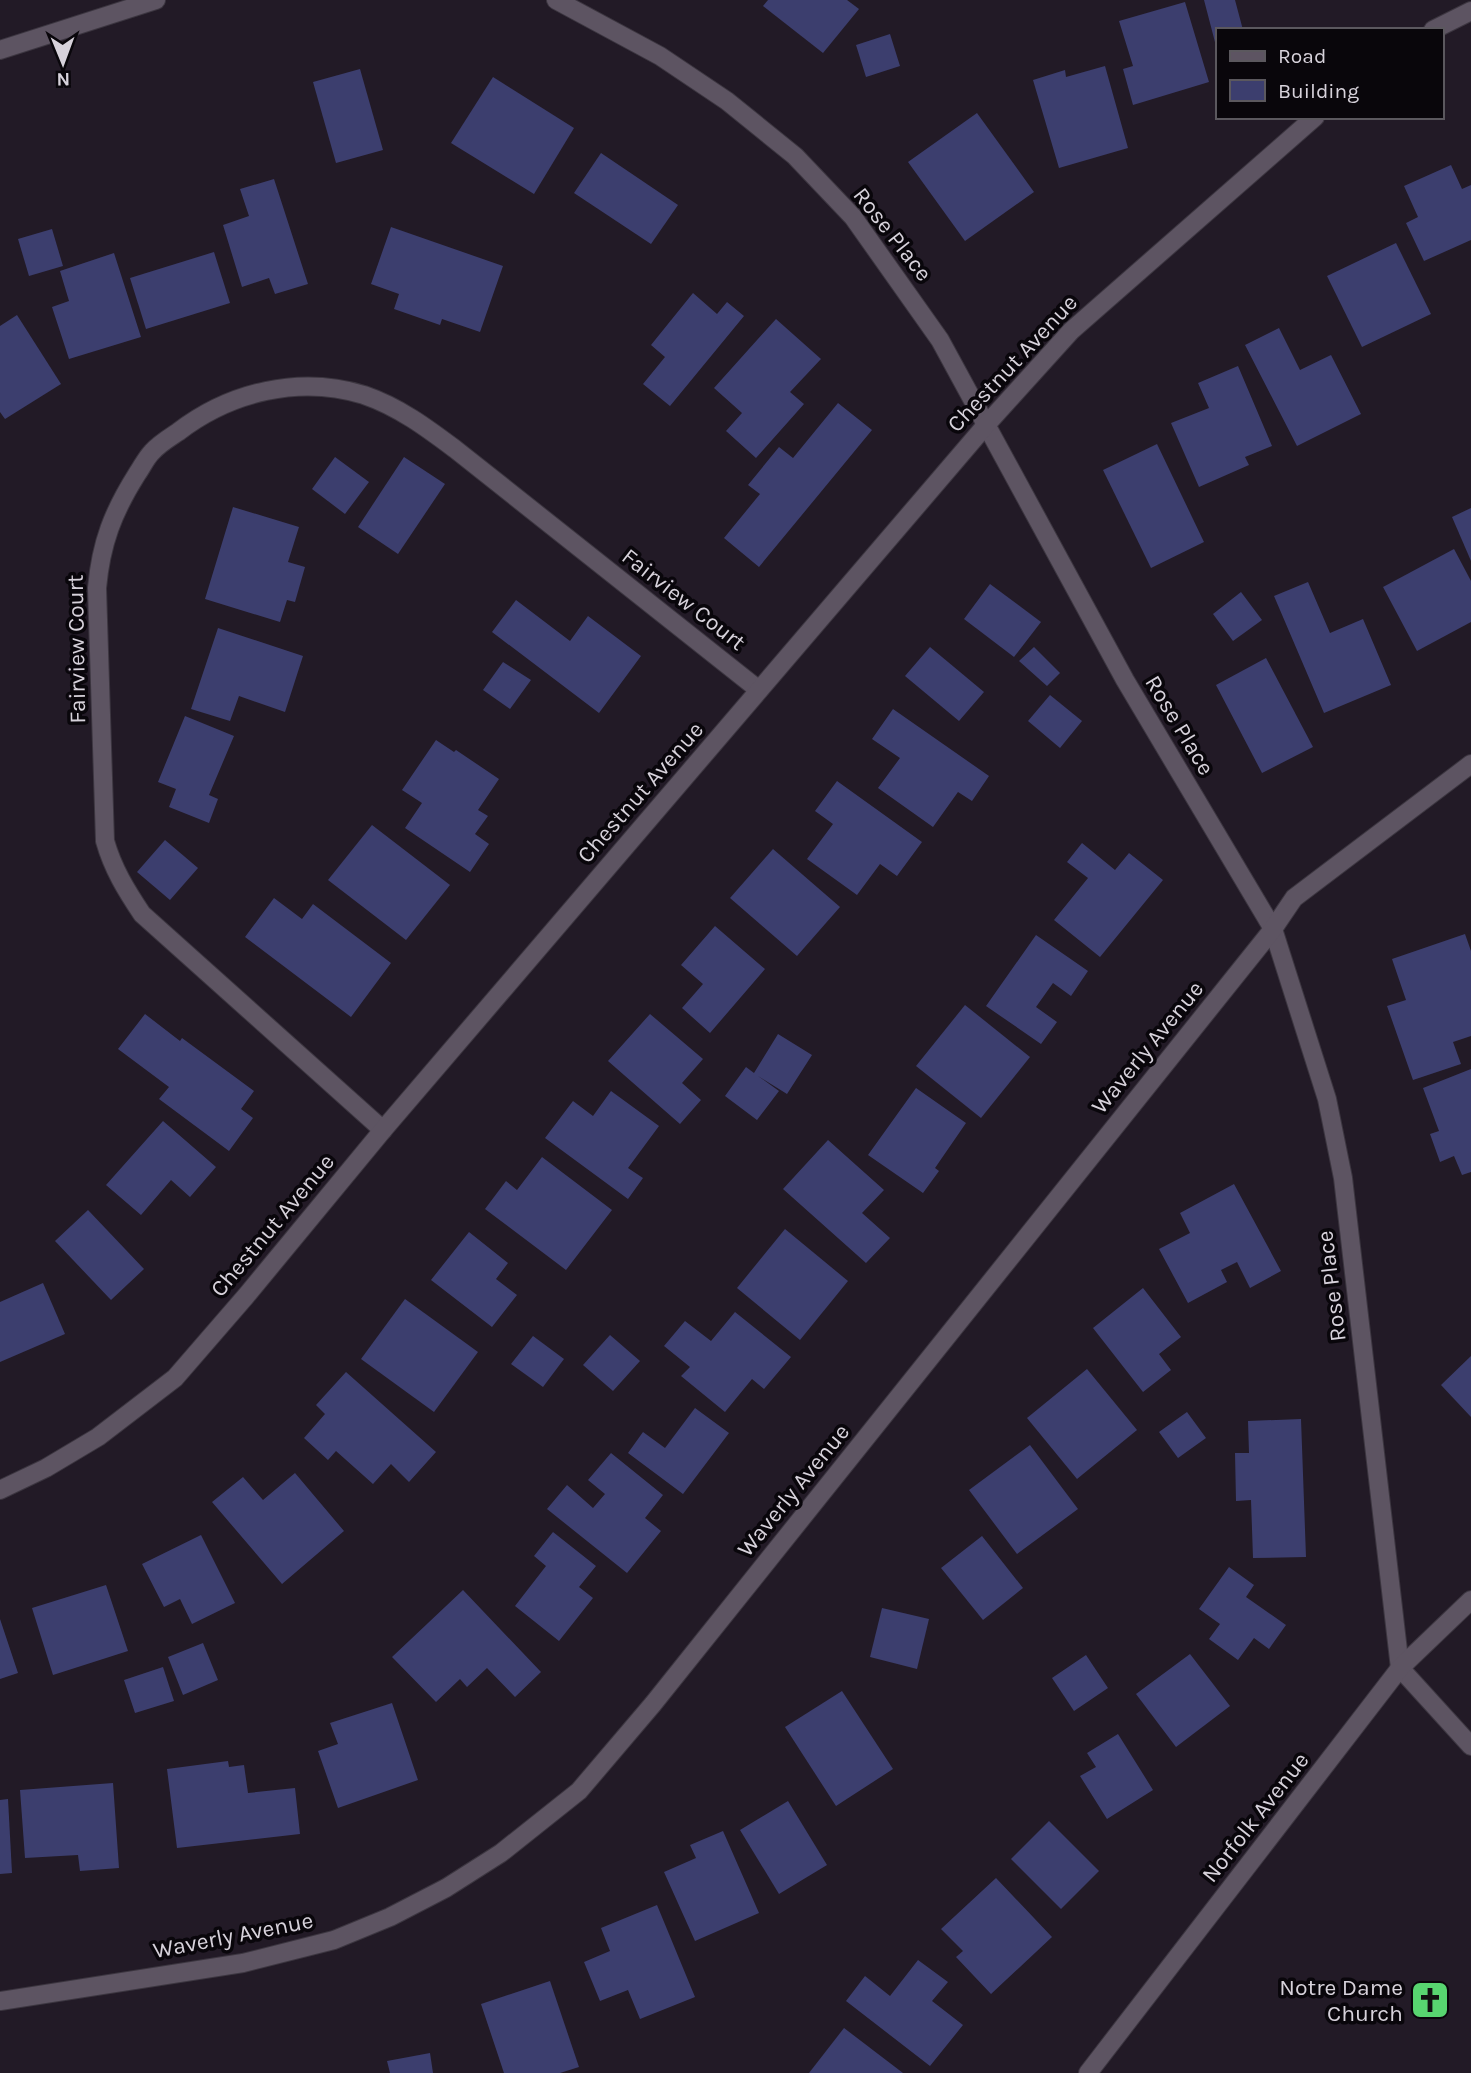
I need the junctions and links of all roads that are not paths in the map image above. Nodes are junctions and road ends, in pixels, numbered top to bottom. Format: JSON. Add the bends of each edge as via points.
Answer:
{"nodes":[{"id":1,"x":156,"y":0,"type":"edge"},
{"id":2,"x":556,"y":0,"type":"edge"},
{"id":3,"x":1471,"y":11,"type":"edge"},
{"id":4,"x":1437,"y":28,"type":"edge"},
{"id":5,"x":0,"y":50,"type":"edge"},
{"id":6,"x":1313,"y":119,"type":"edge"},
{"id":7,"x":986,"y":425,"type":"junction"},
{"id":8,"x":760,"y":690,"type":"junction"},
{"id":9,"x":1471,"y":764,"type":"edge"},
{"id":10,"x":1273,"y":929,"type":"junction"},
{"id":11,"x":383,"y":1130,"type":"junction"},
{"id":12,"x":0,"y":1490,"type":"edge"},
{"id":13,"x":1471,"y":1600,"type":"edge"},
{"id":14,"x":1400,"y":1668,"type":"junction"},
{"id":15,"x":1471,"y":1746,"type":"edge"},
{"id":16,"x":0,"y":2000,"type":"edge"},
{"id":17,"x":1088,"y":2073,"type":"edge"}],
"edges":[{"from":1,"to":5,"type":"street"},
{"from":2,"to":7,"type":"street","name":"Rose Place","via":[[660,56],[727,101],[795,156],[853,217],[893,271],[940,340]]},
{"from":3,"to":4,"type":"street"},
{"from":6,"to":7,"type":"street","name":"Chestnut Avenue","via":[[1071,331]]},
{"from":7,"to":8,"type":"street","name":"Chestnut Avenue"},
{"from":7,"to":10,"type":"street","name":"Rose Place","via":[[1125,680]]},
{"from":8,"to":11,"type":"street","name":"Chestnut Avenue"},
{"from":8,"to":11,"type":"street","name":"Fairview Court","via":[[456,449],[386,403],[361,394],[307,387],[253,393],[194,420],[152,452],[109,526],[98,575],[105,841],[111,861],[142,915]]},
{"from":9,"to":10,"type":"street","name":"Waverly Avenue","via":[[1294,898]]},
{"from":10,"to":14,"type":"street","name":"Rose Place","via":[[1327,1099],[1343,1178]]},
{"from":10,"to":16,"type":"street","name":"Waverly Avenue","via":[[579,1791],[501,1853],[446,1888],[334,1940],[243,1963]]},
{"from":11,"to":12,"type":"street","name":"Chestnut Avenue","via":[[174,1378],[98,1437]]},
{"from":13,"to":14,"type":"street","name":"Norfolk Avenue"},
{"from":14,"to":15,"type":"street"},
{"from":14,"to":17,"type":"street","name":"Norfolk Avenue"}]}
